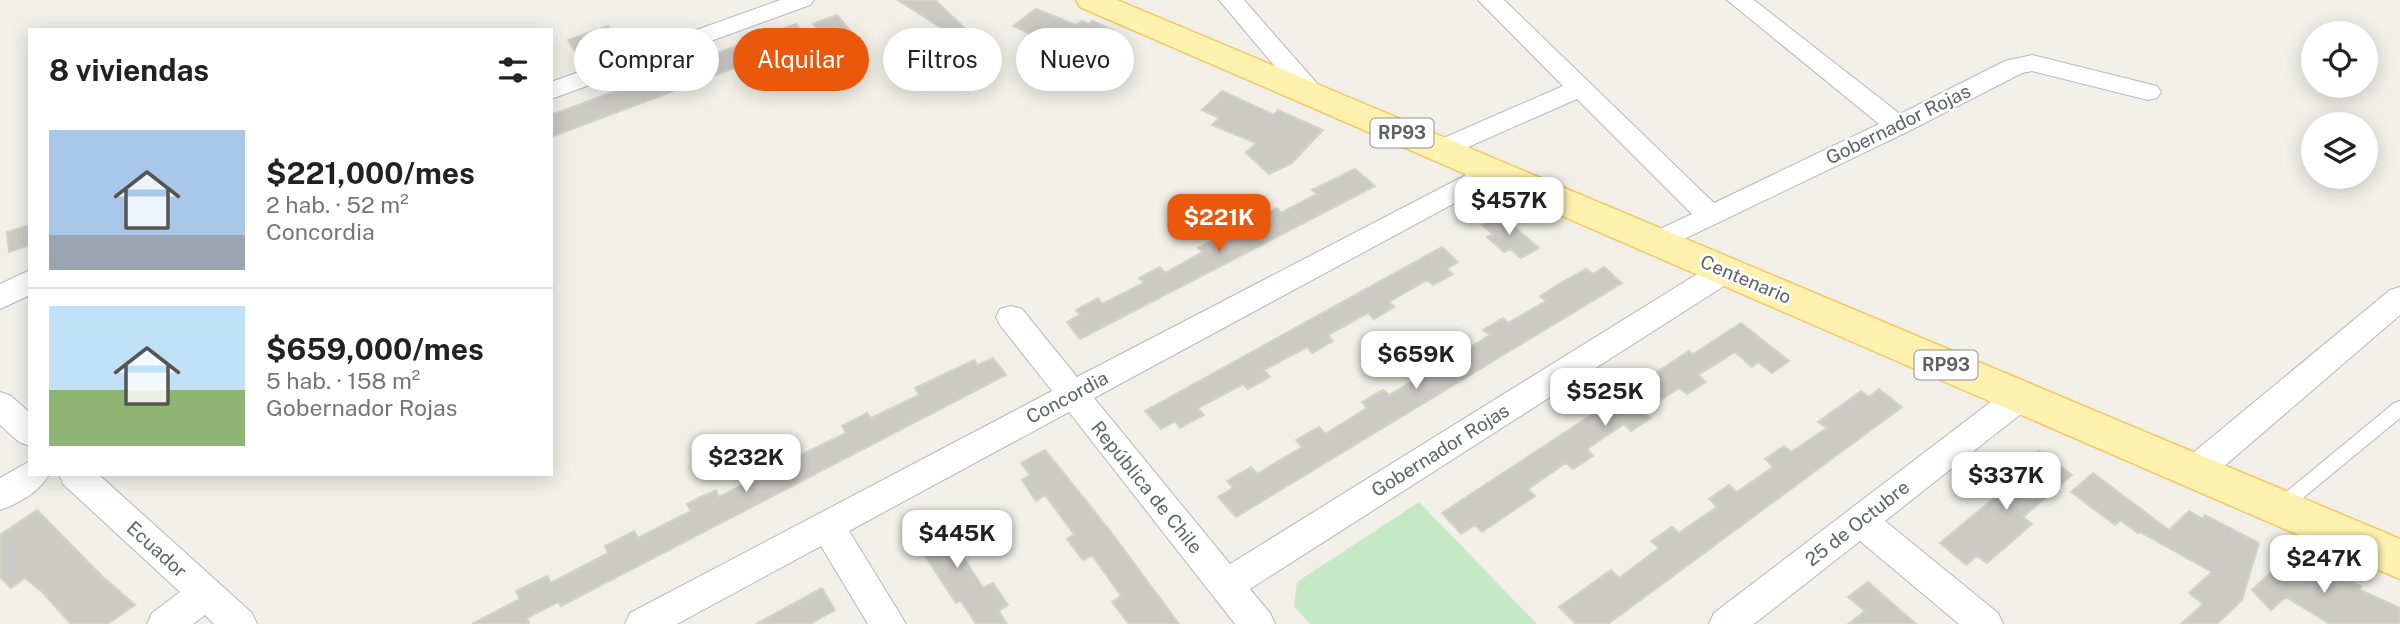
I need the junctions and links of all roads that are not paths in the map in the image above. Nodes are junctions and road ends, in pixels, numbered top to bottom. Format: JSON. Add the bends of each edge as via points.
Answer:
{"nodes":[{"id":1,"x":802,"y":0,"type":"edge"},
{"id":2,"x":1091,"y":0,"type":"edge"},
{"id":3,"x":1231,"y":0,"type":"edge"},
{"id":4,"x":1490,"y":0,"type":"edge"},
{"id":5,"x":1739,"y":0,"type":"edge"},
{"id":6,"x":1580,"y":88,"type":"junction"},
{"id":7,"x":553,"y":90,"type":"edge"},
{"id":8,"x":2148,"y":92,"type":"dead end"},
{"id":9,"x":1313,"y":95,"type":"junction"},
{"id":10,"x":1898,"y":126,"type":"junction"},
{"id":11,"x":1441,"y":149,"type":"junction"},
{"id":12,"x":1491,"y":171,"type":"junction"},
{"id":13,"x":1710,"y":215,"type":"junction"},
{"id":14,"x":1657,"y":242,"type":"junction"},
{"id":15,"x":1725,"y":271,"type":"junction"},
{"id":16,"x":28,"y":282,"type":"edge"},
{"id":17,"x":0,"y":298,"type":"edge"},
{"id":18,"x":2400,"y":298,"type":"edge"},
{"id":19,"x":1011,"y":317,"type":"dead end"},
{"id":20,"x":1073,"y":394,"type":"junction"},
{"id":21,"x":2020,"y":397,"type":"junction"},
{"id":22,"x":0,"y":405,"type":"edge"},
{"id":23,"x":2400,"y":408,"type":"edge"},
{"id":24,"x":28,"y":431,"type":"edge"},
{"id":25,"x":2194,"y":471,"type":"junction"},
{"id":26,"x":30,"y":476,"type":"edge"},
{"id":27,"x":77,"y":476,"type":"edge"},
{"id":28,"x":0,"y":496,"type":"edge"},
{"id":29,"x":2279,"y":508,"type":"junction"},
{"id":30,"x":1860,"y":521,"type":"junction"},
{"id":31,"x":827,"y":525,"type":"junction"},
{"id":32,"x":2400,"y":559,"type":"edge"},
{"id":33,"x":1226,"y":586,"type":"junction"},
{"id":34,"x":206,"y":594,"type":"junction"},
{"id":35,"x":165,"y":624,"type":"edge"},
{"id":36,"x":239,"y":624,"type":"edge"},
{"id":37,"x":643,"y":624,"type":"edge"},
{"id":38,"x":888,"y":624,"type":"edge"},
{"id":39,"x":1257,"y":624,"type":"edge"},
{"id":40,"x":1727,"y":624,"type":"edge"},
{"id":41,"x":1985,"y":624,"type":"edge"}],
"edges":[{"from":1,"to":7,"type":"street"},
{"from":2,"to":9,"type":"main road","name":"Centenario","number":"RP93"},
{"from":3,"to":9,"type":"street"},
{"from":4,"to":6,"type":"street"},
{"from":5,"to":10,"type":"street"},
{"from":6,"to":11,"type":"street"},
{"from":6,"to":13,"type":"street"},
{"from":8,"to":10,"type":"street","name":"Gobernador Rojas","via":[[2032,63],[2014,66]]},
{"from":9,"to":11,"type":"main road","name":"Centenario","number":"RP93"},
{"from":10,"to":13,"type":"street","name":"Gobernador Rojas"},
{"from":11,"to":12,"type":"main road","name":"Centenario","number":"RP93"},
{"from":12,"to":14,"type":"main road","name":"Centenario","number":"RP93"},
{"from":12,"to":20,"type":"street","name":"Concordia"},
{"from":13,"to":14,"type":"street","name":"Gobernador Rojas"},
{"from":14,"to":15,"type":"main road","name":"Centenario","number":"RP93"},
{"from":15,"to":21,"type":"main road","name":"Centenario","number":"RP93"},
{"from":15,"to":33,"type":"street","name":"Gobernador Rojas"},
{"from":16,"to":17,"type":"street"},
{"from":18,"to":25,"type":"street"},
{"from":19,"to":20,"type":"street","name":"República de Chile"},
{"from":20,"to":31,"type":"street","name":"Concordia"},
{"from":20,"to":33,"type":"street","name":"República de Chile"},
{"from":21,"to":25,"type":"main road","name":"Centenario","number":"RP93"},
{"from":21,"to":30,"type":"street","name":"25 de Octubre"},
{"from":22,"to":24,"type":"street"},
{"from":23,"to":29,"type":"lane"},
{"from":25,"to":29,"type":"main road","name":"Centenario","number":"RP93"},
{"from":26,"to":28,"type":"street"},
{"from":27,"to":34,"type":"street","name":"Ecuador"},
{"from":29,"to":32,"type":"main road","name":"Centenario","number":"RP93"},
{"from":30,"to":40,"type":"street","name":"25 de Octubre"},
{"from":30,"to":41,"type":"street"},
{"from":31,"to":37,"type":"street","name":"Concordia"},
{"from":31,"to":38,"type":"street"},
{"from":33,"to":39,"type":"street","name":"República de Chile"},
{"from":34,"to":35,"type":"street"},
{"from":34,"to":36,"type":"street","name":"Ecuador"}]}
